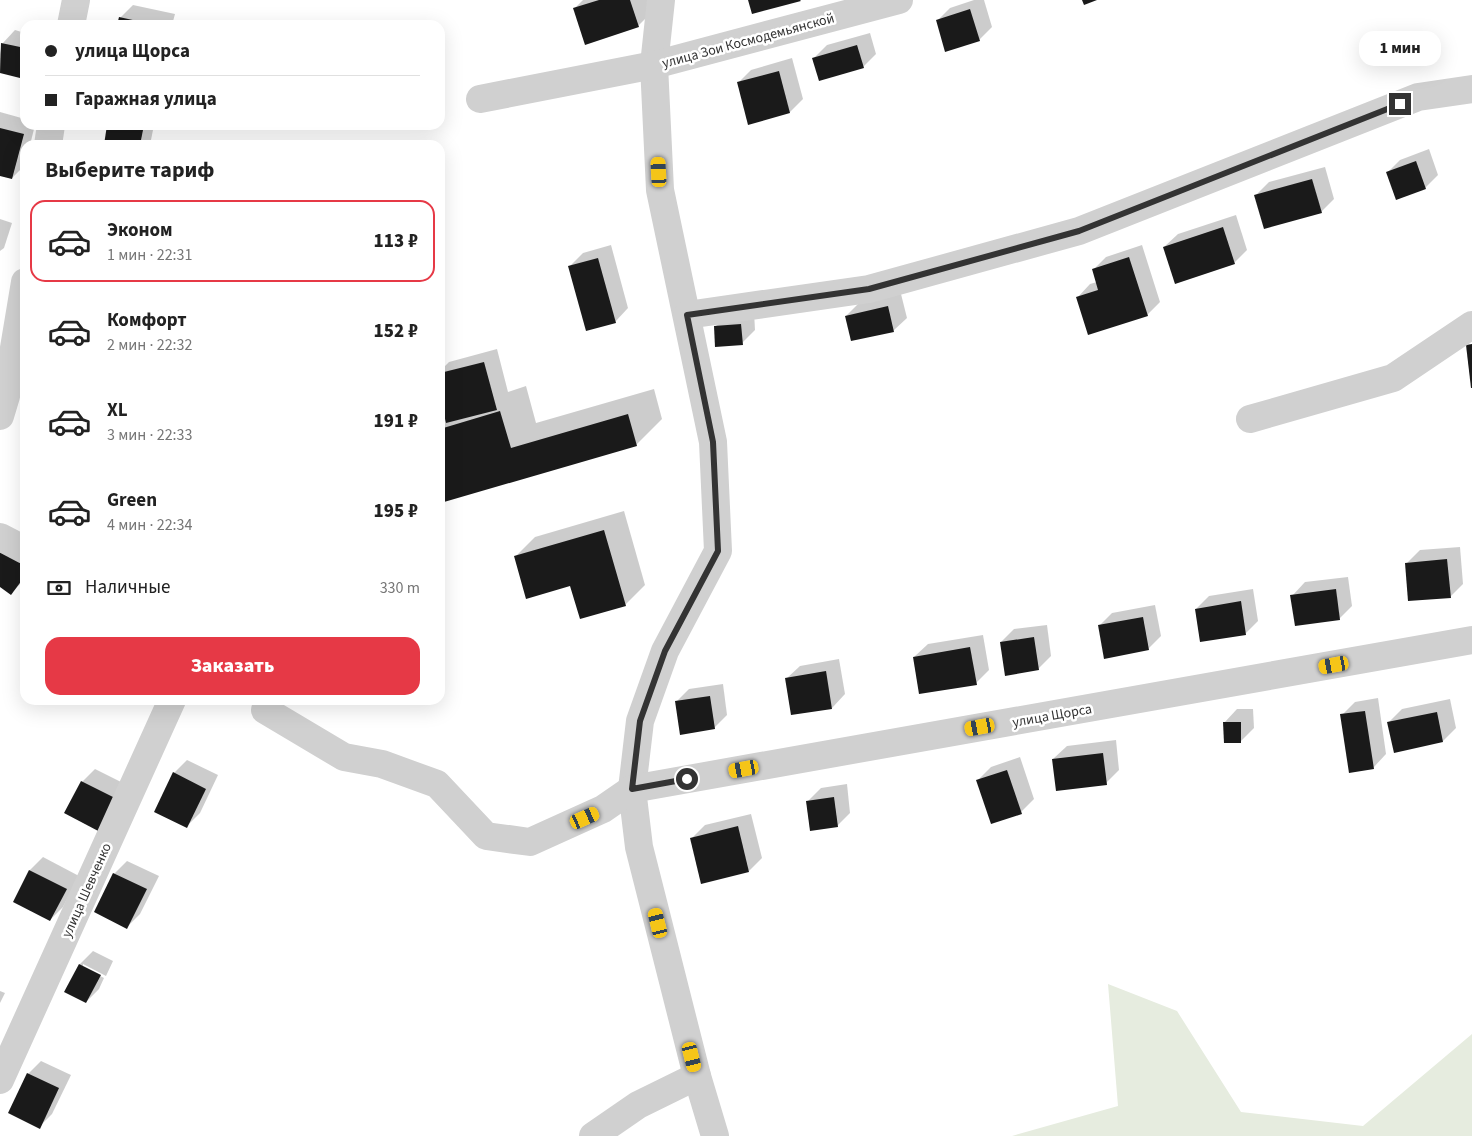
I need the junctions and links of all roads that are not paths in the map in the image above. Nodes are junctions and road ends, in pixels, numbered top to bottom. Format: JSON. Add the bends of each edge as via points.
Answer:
{"nodes":[{"id":1,"x":76,"y":0,"type":"edge"},
{"id":2,"x":661,"y":0,"type":"edge"},
{"id":3,"x":899,"y":0,"type":"edge"},
{"id":4,"x":72,"y":20,"type":"edge"},
{"id":5,"x":654,"y":65,"type":"junction"},
{"id":6,"x":1472,"y":89,"type":"edge"},
{"id":7,"x":480,"y":99,"type":"dead end"},
{"id":8,"x":20,"y":312,"type":"edge"},
{"id":9,"x":687,"y":315,"type":"junction"},
{"id":10,"x":1472,"y":325,"type":"edge"},
{"id":11,"x":0,"y":416,"type":"edge"},
{"id":12,"x":1250,"y":419,"type":"dead end"},
{"id":13,"x":0,"y":537,"type":"edge"},
{"id":14,"x":20,"y":547,"type":"edge"},
{"id":15,"x":1472,"y":640,"type":"edge"},
{"id":16,"x":170,"y":705,"type":"edge"},
{"id":17,"x":265,"y":710,"type":"dead end"},
{"id":18,"x":632,"y":789,"type":"junction"},
{"id":19,"x":697,"y":1076,"type":"junction"},
{"id":20,"x":0,"y":1080,"type":"edge"},
{"id":21,"x":593,"y":1136,"type":"edge"},
{"id":22,"x":715,"y":1136,"type":"edge"}],
"edges":[{"from":1,"to":4,"type":"street"},
{"from":2,"to":5,"type":"street"},
{"from":3,"to":5,"type":"street","name":"улица Зои Космодемьянской"},
{"from":5,"to":7,"type":"street","name":"улица Зои Космодемьянской"},
{"from":5,"to":9,"type":"street","via":[[660,190]]},
{"from":6,"to":9,"type":"street","via":[[1418,98],[1079,231],[869,289]]},
{"from":8,"to":11,"type":"street"},
{"from":9,"to":18,"type":"street","via":[[713,442],[718,551],[665,651],[640,721]]},
{"from":10,"to":12,"type":"street","via":[[1393,378]]},
{"from":13,"to":14,"type":"street"},
{"from":15,"to":18,"type":"street","name":"улица Щорса"},
{"from":16,"to":20,"type":"street","name":"улица Шевченко"},
{"from":17,"to":18,"type":"street","via":[[344,757],[382,764],[437,784],[486,836],[530,842],[603,809]]},
{"from":18,"to":19,"type":"street","via":[[639,847]]},
{"from":19,"to":21,"type":"street","via":[[638,1105]]},
{"from":19,"to":22,"type":"street"}]}
